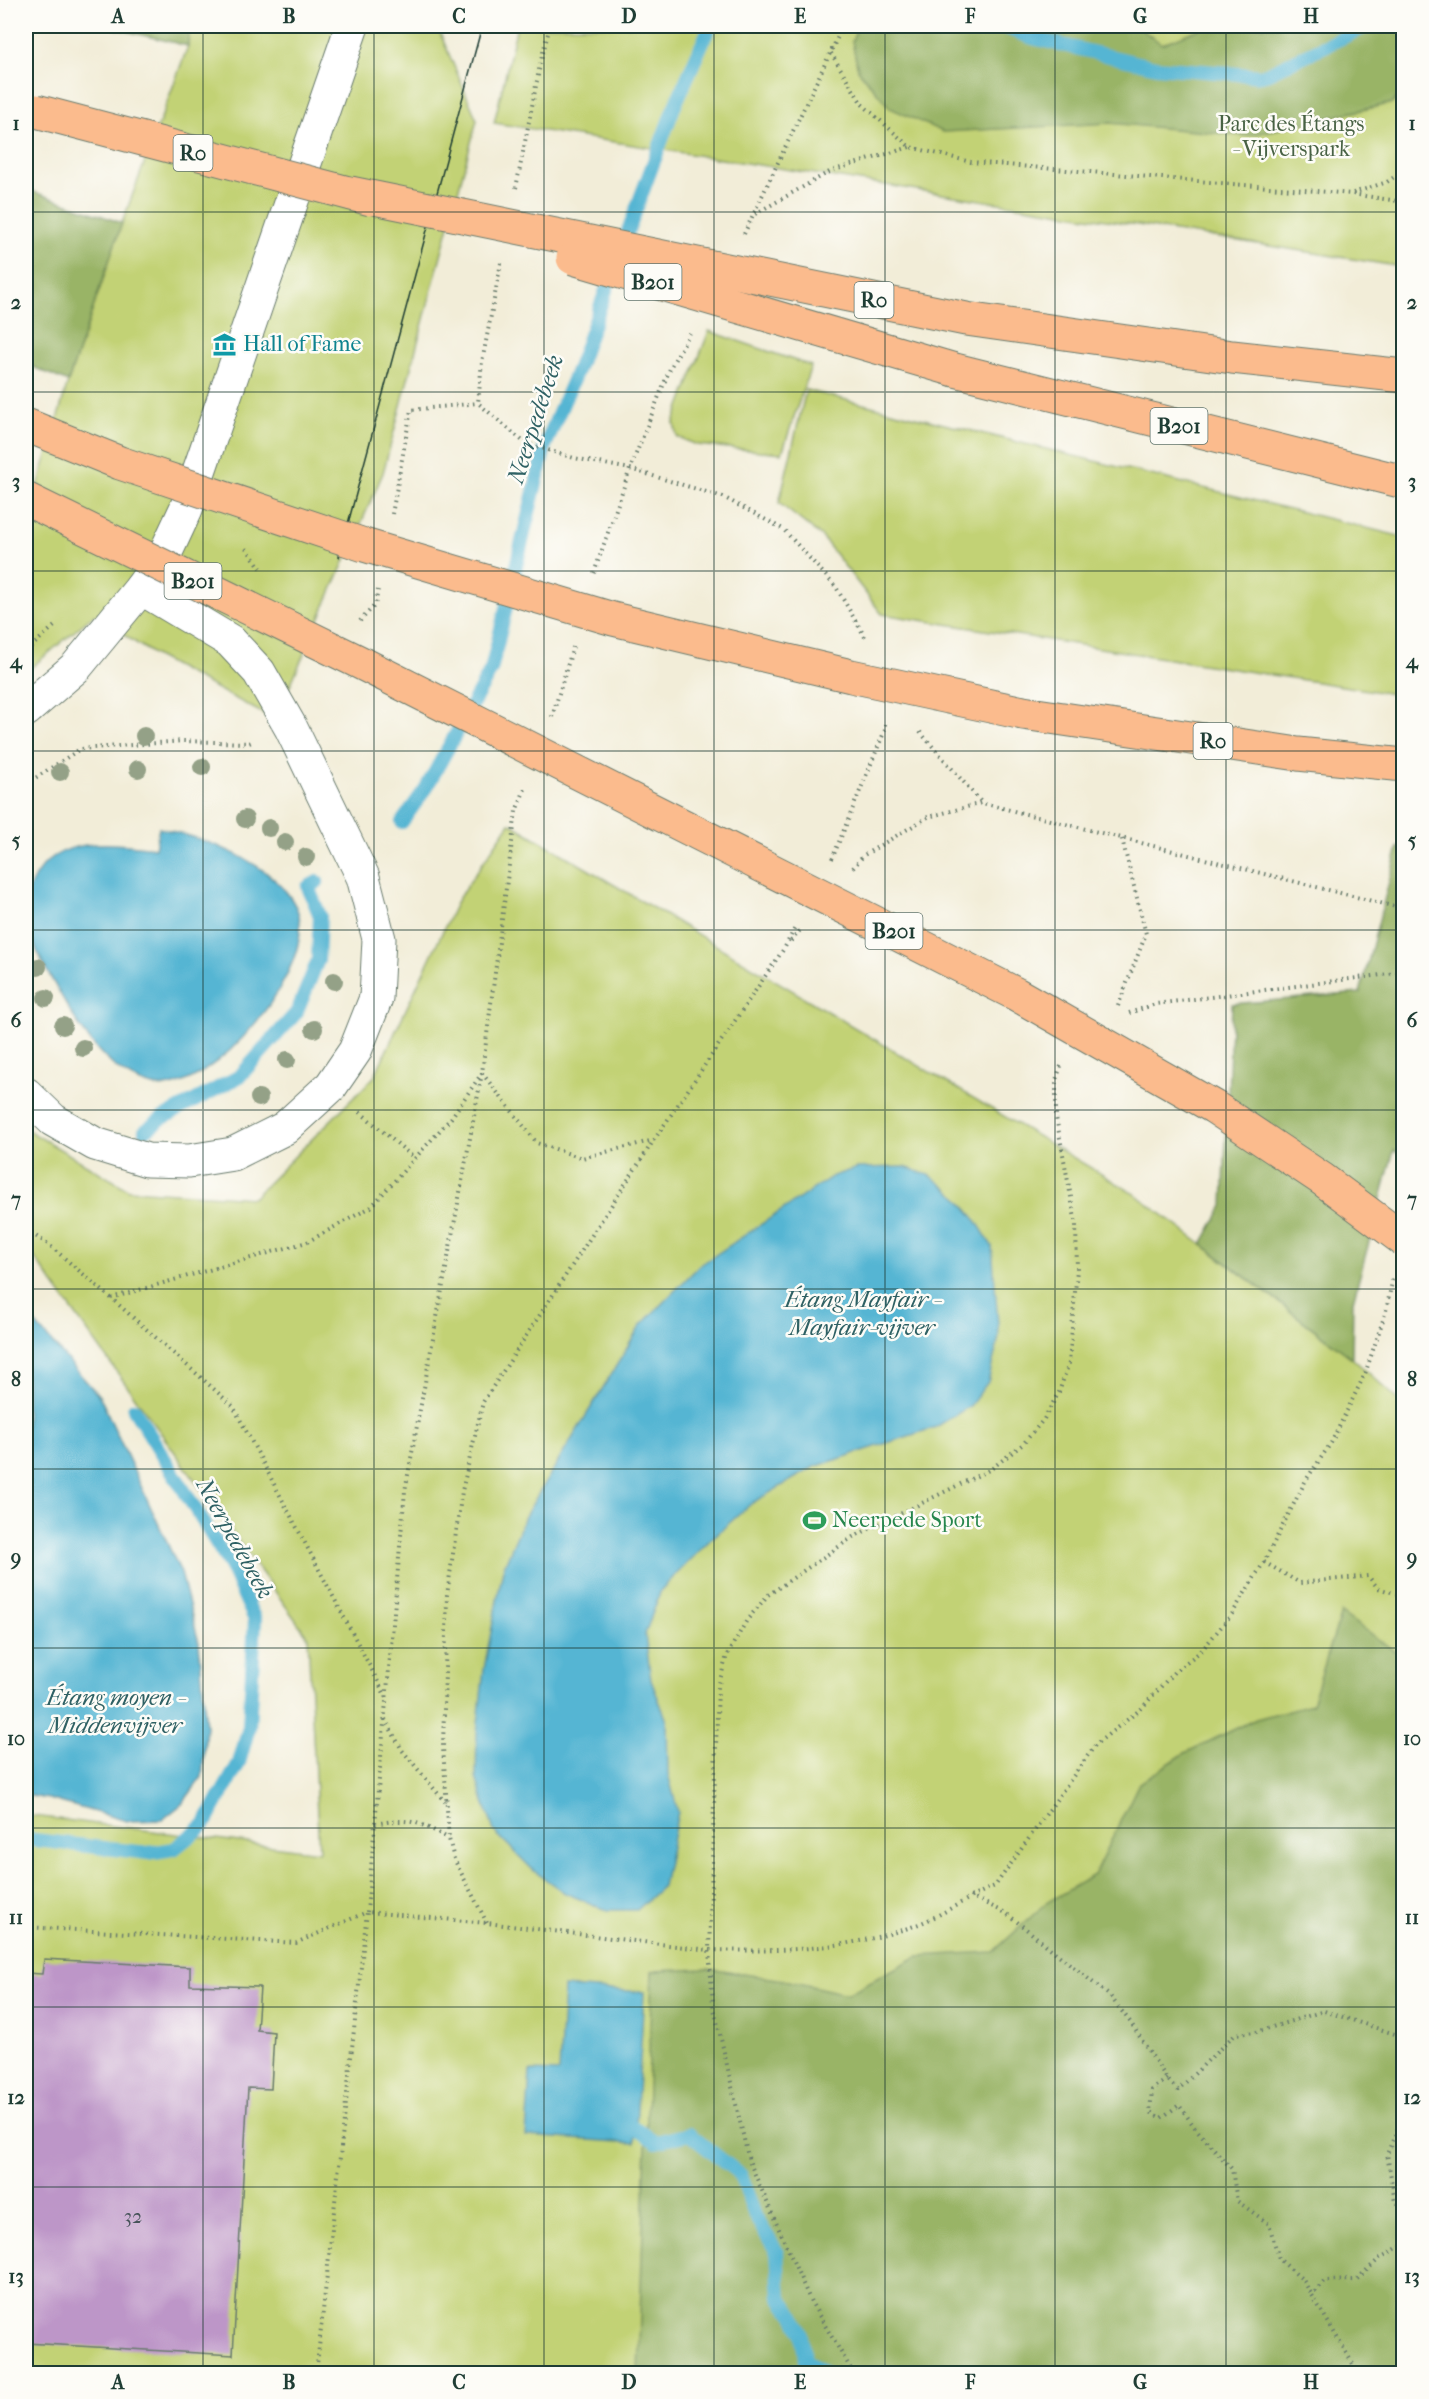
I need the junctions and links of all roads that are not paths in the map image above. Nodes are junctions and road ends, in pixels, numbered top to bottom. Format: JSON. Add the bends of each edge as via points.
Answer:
{"nodes":[{"id":1,"x":352,"y":26,"type":"edge"},
{"id":2,"x":31,"y":110,"type":"edge"},
{"id":3,"x":350,"y":193,"type":"junction"},
{"id":4,"x":1404,"y":376,"type":"edge"},
{"id":5,"x":26,"y":425,"type":"edge"},
{"id":6,"x":1404,"y":482,"type":"edge"},
{"id":7,"x":26,"y":499,"type":"edge"},
{"id":8,"x":141,"y":588,"type":"junction"},
{"id":9,"x":26,"y":710,"type":"edge"},
{"id":10,"x":1404,"y":765,"type":"edge"},
{"id":11,"x":26,"y":1094,"type":"edge"},
{"id":12,"x":1399,"y":1253,"type":"edge"}],
"edges":[{"from":1,"to":8,"type":"street","via":[[186,509],[165,554]]},
{"from":2,"to":3,"type":"highway","number":"R0","bridge":true},
{"from":3,"to":4,"type":"highway","number":"R0","bridge":true,"via":[[966,319],[1232,357]]},
{"from":3,"to":6,"type":"highway","number":"B201","bridge":true,"via":[[955,370]]},
{"from":5,"to":10,"type":"highway","number":"R0","bridge":true,"via":[[120,463],[364,545],[613,619],[1023,714],[1298,754]]},
{"from":7,"to":12,"type":"highway","number":"B201","bridge":true,"via":[[1016,994],[1214,1107],[1322,1179]]},
{"from":8,"to":9,"type":"street","via":[[76,667]]},
{"from":8,"to":11,"type":"street","via":[[230,641],[260,672],[363,877],[379,939],[376,998],[355,1051],[331,1086],[285,1128],[233,1154],[189,1161],[147,1160],[95,1144],[53,1120]]}]}
